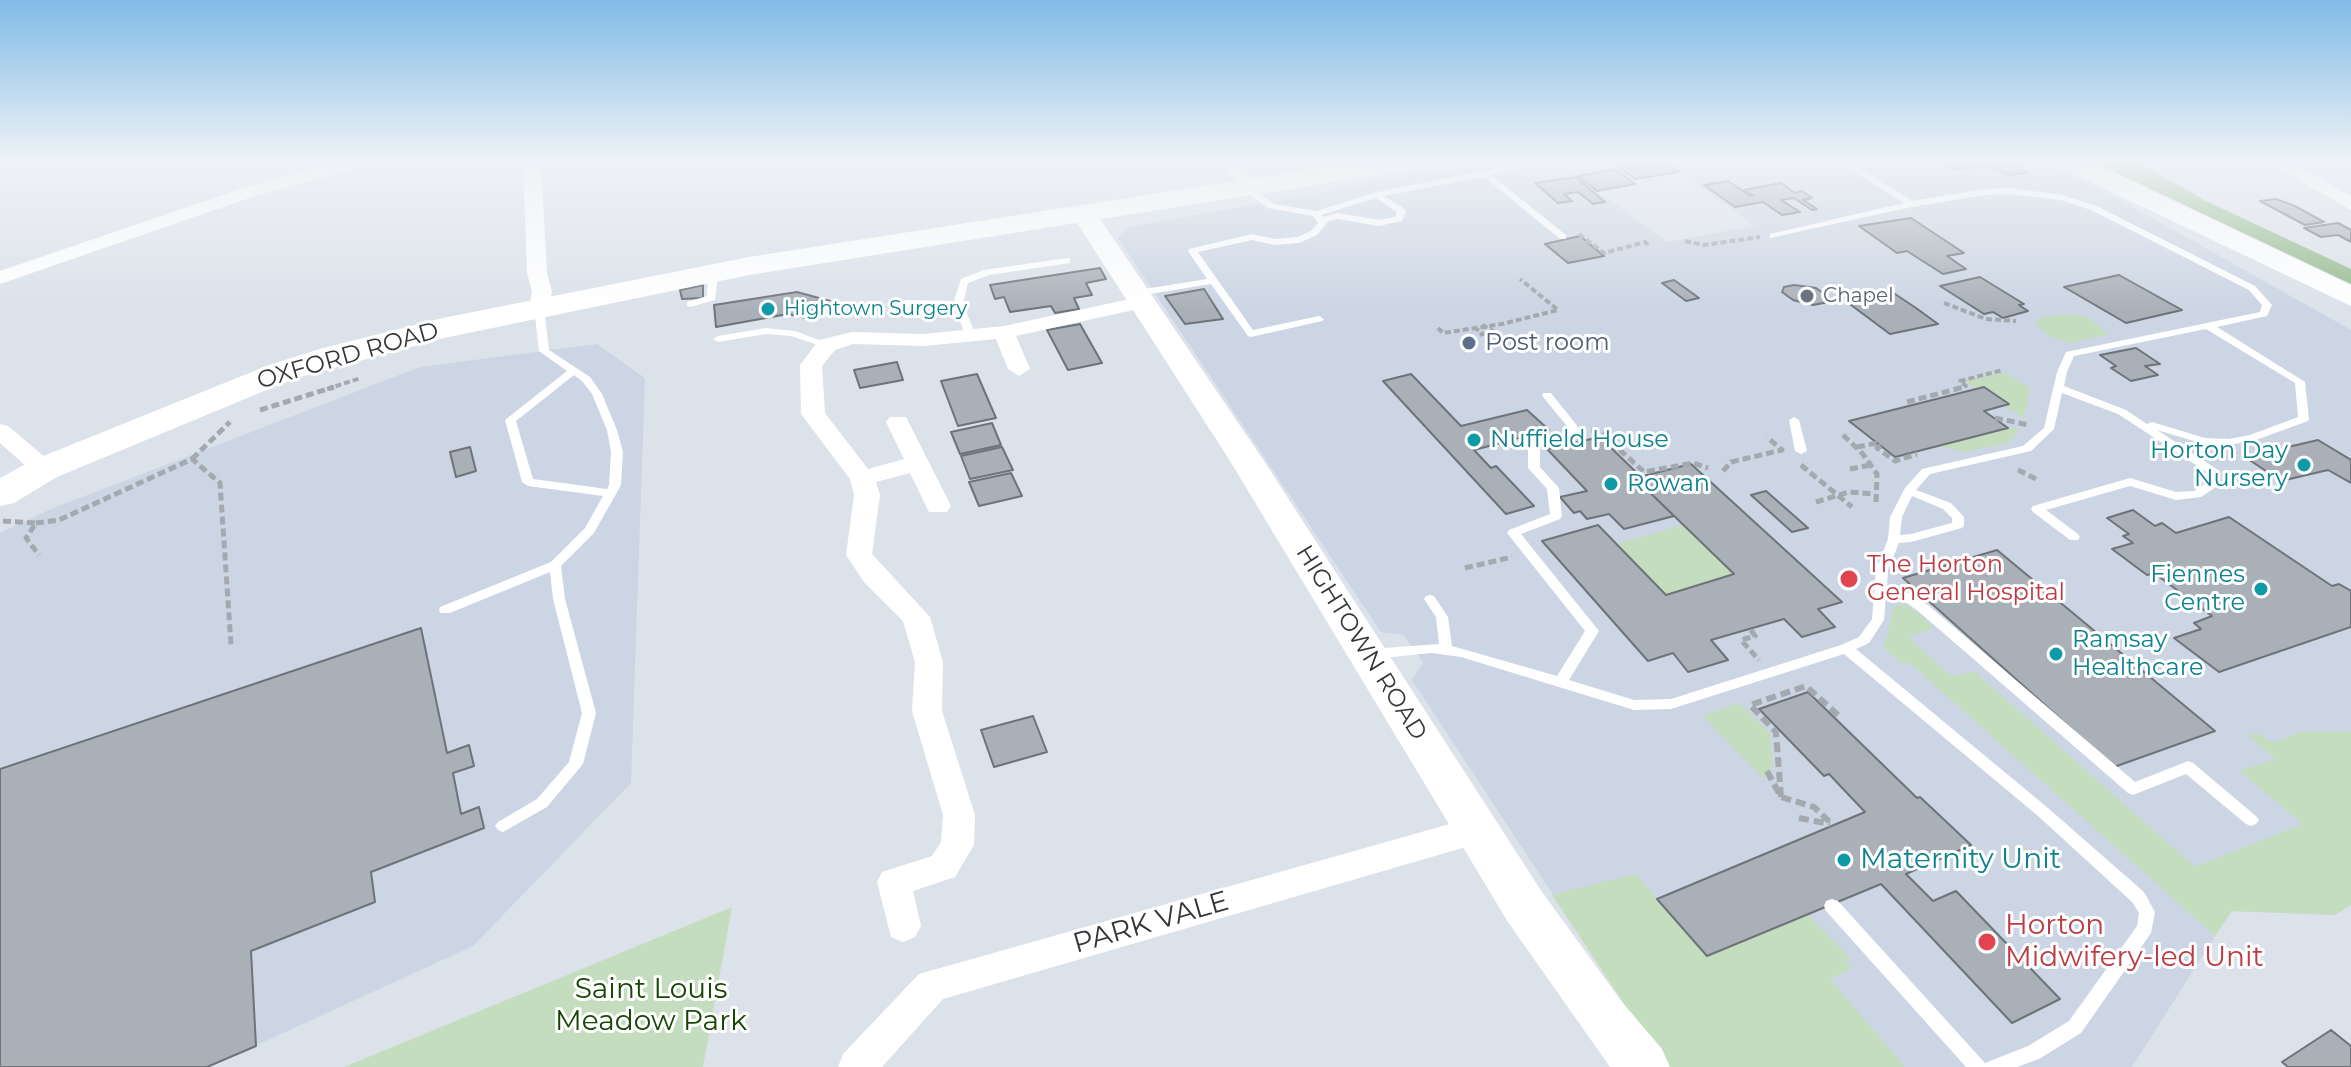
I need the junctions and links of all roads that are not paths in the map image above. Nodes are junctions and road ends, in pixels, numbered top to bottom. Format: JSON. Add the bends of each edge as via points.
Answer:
{"nodes":[{"id":1,"x":195,"y":211,"type":"edge"},
{"id":2,"x":534,"y":211,"type":"edge"},
{"id":3,"x":1112,"y":211,"type":"edge"},
{"id":4,"x":1291,"y":211,"type":"edge"},
{"id":5,"x":1335,"y":211,"type":"edge"},
{"id":6,"x":1402,"y":211,"type":"edge"},
{"id":7,"x":1531,"y":211,"type":"edge"},
{"id":8,"x":1882,"y":211,"type":"edge"},
{"id":9,"x":2100,"y":211,"type":"edge"},
{"id":10,"x":2172,"y":211,"type":"edge"},
{"id":11,"x":1085,"y":215,"type":"junction"},
{"id":12,"x":1318,"y":217,"type":"junction"},
{"id":13,"x":1773,"y":236,"type":"road end"},
{"id":14,"x":1563,"y":237,"type":"road end"},
{"id":15,"x":1067,"y":261,"type":"dead end"},
{"id":16,"x":713,"y":273,"type":"junction"},
{"id":17,"x":0,"y":278,"type":"edge"},
{"id":18,"x":1210,"y":281,"type":"junction"},
{"id":19,"x":2351,"y":297,"type":"edge"},
{"id":20,"x":1141,"y":298,"type":"junction"},
{"id":21,"x":906,"y":303,"type":"dead end"},
{"id":22,"x":690,"y":304,"type":"dead end"},
{"id":23,"x":958,"y":304,"type":"junction"},
{"id":24,"x":539,"y":308,"type":"junction"},
{"id":25,"x":1319,"y":319,"type":"dead end"},
{"id":26,"x":2207,"y":325,"type":"junction"},
{"id":27,"x":1004,"y":332,"type":"junction"},
{"id":28,"x":971,"y":336,"type":"junction"},
{"id":29,"x":718,"y":339,"type":"dead end"},
{"id":30,"x":827,"y":345,"type":"junction"},
{"id":31,"x":1019,"y":369,"type":"dead end"},
{"id":32,"x":573,"y":371,"type":"junction"},
{"id":33,"x":2059,"y":388,"type":"junction"},
{"id":34,"x":1547,"y":395,"type":"dead end"},
{"id":35,"x":1794,"y":420,"type":"dead end"},
{"id":36,"x":2135,"y":420,"type":"junction"},
{"id":37,"x":898,"y":422,"type":"dead end"},
{"id":38,"x":0,"y":431,"type":"edge"},
{"id":39,"x":1798,"y":456,"type":"road end"},
{"id":40,"x":918,"y":463,"type":"junction"},
{"id":41,"x":44,"y":469,"type":"junction"},
{"id":42,"x":862,"y":478,"type":"junction"},
{"id":43,"x":1909,"y":491,"type":"junction"},
{"id":44,"x":612,"y":493,"type":"junction"},
{"id":45,"x":0,"y":494,"type":"edge"},
{"id":46,"x":938,"y":506,"type":"dead end"},
{"id":47,"x":2074,"y":537,"type":"dead end"},
{"id":48,"x":1894,"y":539,"type":"junction"},
{"id":49,"x":555,"y":565,"type":"junction"},
{"id":50,"x":1879,"y":590,"type":"junction"},
{"id":51,"x":1430,"y":599,"type":"dead end"},
{"id":52,"x":445,"y":610,"type":"dead end"},
{"id":53,"x":1846,"y":648,"type":"junction"},
{"id":54,"x":1446,"y":650,"type":"junction"},
{"id":55,"x":1368,"y":654,"type":"junction"},
{"id":56,"x":1560,"y":683,"type":"junction"},
{"id":57,"x":2251,"y":820,"type":"dead end"},
{"id":58,"x":503,"y":826,"type":"dead end"},
{"id":59,"x":1478,"y":830,"type":"junction"},
{"id":60,"x":1832,"y":906,"type":"dead end"},
{"id":61,"x":903,"y":926,"type":"dead end"},
{"id":62,"x":857,"y":1067,"type":"edge"},
{"id":63,"x":1643,"y":1067,"type":"edge"},
{"id":64,"x":1978,"y":1067,"type":"edge"},
{"id":65,"x":1992,"y":1067,"type":"edge"}],
"edges":[{"from":1,"to":17,"type":"street"},
{"from":2,"to":24,"type":"street"},
{"from":3,"to":11,"type":"main road","name":"OXFORD ROAD"},
{"from":4,"to":12,"type":"lane"},
{"from":5,"to":12,"type":"lane"},
{"from":6,"to":12,"type":"lane","via":[[1399,219],[1379,223]]},
{"from":7,"to":14,"type":"lane"},
{"from":8,"to":13,"type":"lane"},
{"from":9,"to":26,"type":"lane","via":[[2252,288],[2267,305],[2264,314]]},
{"from":10,"to":19,"type":"main road"},
{"from":11,"to":16,"type":"main road","name":"OXFORD ROAD"},
{"from":11,"to":20,"type":"street","name":"HIGHTOWN ROAD"},
{"from":12,"to":18,"type":"lane","via":[[1323,223],[1299,240],[1252,237],[1192,251]]},
{"from":15,"to":23,"type":"lane","via":[[987,272],[964,281]]},
{"from":16,"to":22,"type":"lane","via":[[712,298]]},
{"from":16,"to":24,"type":"main road","name":"OXFORD ROAD"},
{"from":18,"to":20,"type":"lane"},
{"from":18,"to":25,"type":"lane","via":[[1251,334]]},
{"from":20,"to":27,"type":"street"},
{"from":20,"to":55,"type":"street","name":"HIGHTOWN ROAD"},
{"from":21,"to":23,"type":"lane"},
{"from":23,"to":28,"type":"lane"},
{"from":24,"to":32,"type":"lane","via":[[544,351]]},
{"from":24,"to":41,"type":"main road","name":"OXFORD ROAD","via":[[381,343],[281,372]]},
{"from":26,"to":33,"type":"lane","via":[[2070,354]]},
{"from":26,"to":36,"type":"lane","via":[[2300,382],[2304,419],[2229,442],[2204,441]]},
{"from":27,"to":28,"type":"street"},
{"from":27,"to":31,"type":"street"},
{"from":28,"to":30,"type":"street","via":[[852,338]]},
{"from":29,"to":30,"type":"lane","via":[[766,331]]},
{"from":30,"to":42,"type":"street","via":[[811,365],[813,414]]},
{"from":32,"to":44,"type":"lane","via":[[597,394],[612,430],[618,468]]},
{"from":32,"to":44,"type":"lane","via":[[510,420],[528,482]]},
{"from":33,"to":36,"type":"lane"},
{"from":33,"to":43,"type":"lane","via":[[2049,429],[2027,449],[1926,471]]},
{"from":34,"to":56,"type":"lane","via":[[1578,433],[1534,442],[1534,468],[1553,488],[1556,516],[1513,533],[1592,631]]},
{"from":35,"to":39,"type":"lane"},
{"from":36,"to":47,"type":"lane","via":[[2214,472],[2212,484],[2197,494],[2176,496],[2130,482],[2037,509]]},
{"from":37,"to":40,"type":"street"},
{"from":38,"to":41,"type":"street"},
{"from":40,"to":42,"type":"street"},
{"from":40,"to":46,"type":"street"},
{"from":41,"to":45,"type":"main road","name":"OXFORD ROAD"},
{"from":42,"to":61,"type":"street","via":[[867,495],[859,555],[916,617],[929,662],[927,711],[959,815],[957,845],[943,867],[894,882]]},
{"from":43,"to":48,"type":"lane","via":[[1896,517]]},
{"from":43,"to":48,"type":"lane","via":[[1947,506],[1958,517],[1958,525]]},
{"from":44,"to":49,"type":"lane","via":[[590,530]]},
{"from":48,"to":50,"type":"lane"},
{"from":49,"to":52,"type":"lane"},
{"from":49,"to":58,"type":"lane","via":[[589,713],[576,764],[542,803]]},
{"from":50,"to":53,"type":"lane","via":[[1878,620],[1864,640]]},
{"from":50,"to":57,"type":"lane","via":[[1905,596],[1923,608],[2133,789],[2188,767]]},
{"from":51,"to":54,"type":"lane","via":[[1442,617]]},
{"from":53,"to":56,"type":"lane","via":[[1671,704],[1634,705]]},
{"from":53,"to":65,"type":"lane","via":[[2043,812],[2138,897],[2147,912],[2145,928],[2075,1027],[2033,1053]]},
{"from":54,"to":55,"type":"lane"},
{"from":54,"to":56,"type":"lane"},
{"from":55,"to":59,"type":"street","name":"HIGHTOWN ROAD"},
{"from":59,"to":62,"type":"street","name":"PARK VALE","via":[[932,986]]},
{"from":59,"to":63,"type":"street","name":"HIGHTOWN ROAD","via":[[1534,919]]},
{"from":60,"to":64,"type":"lane"}]}
